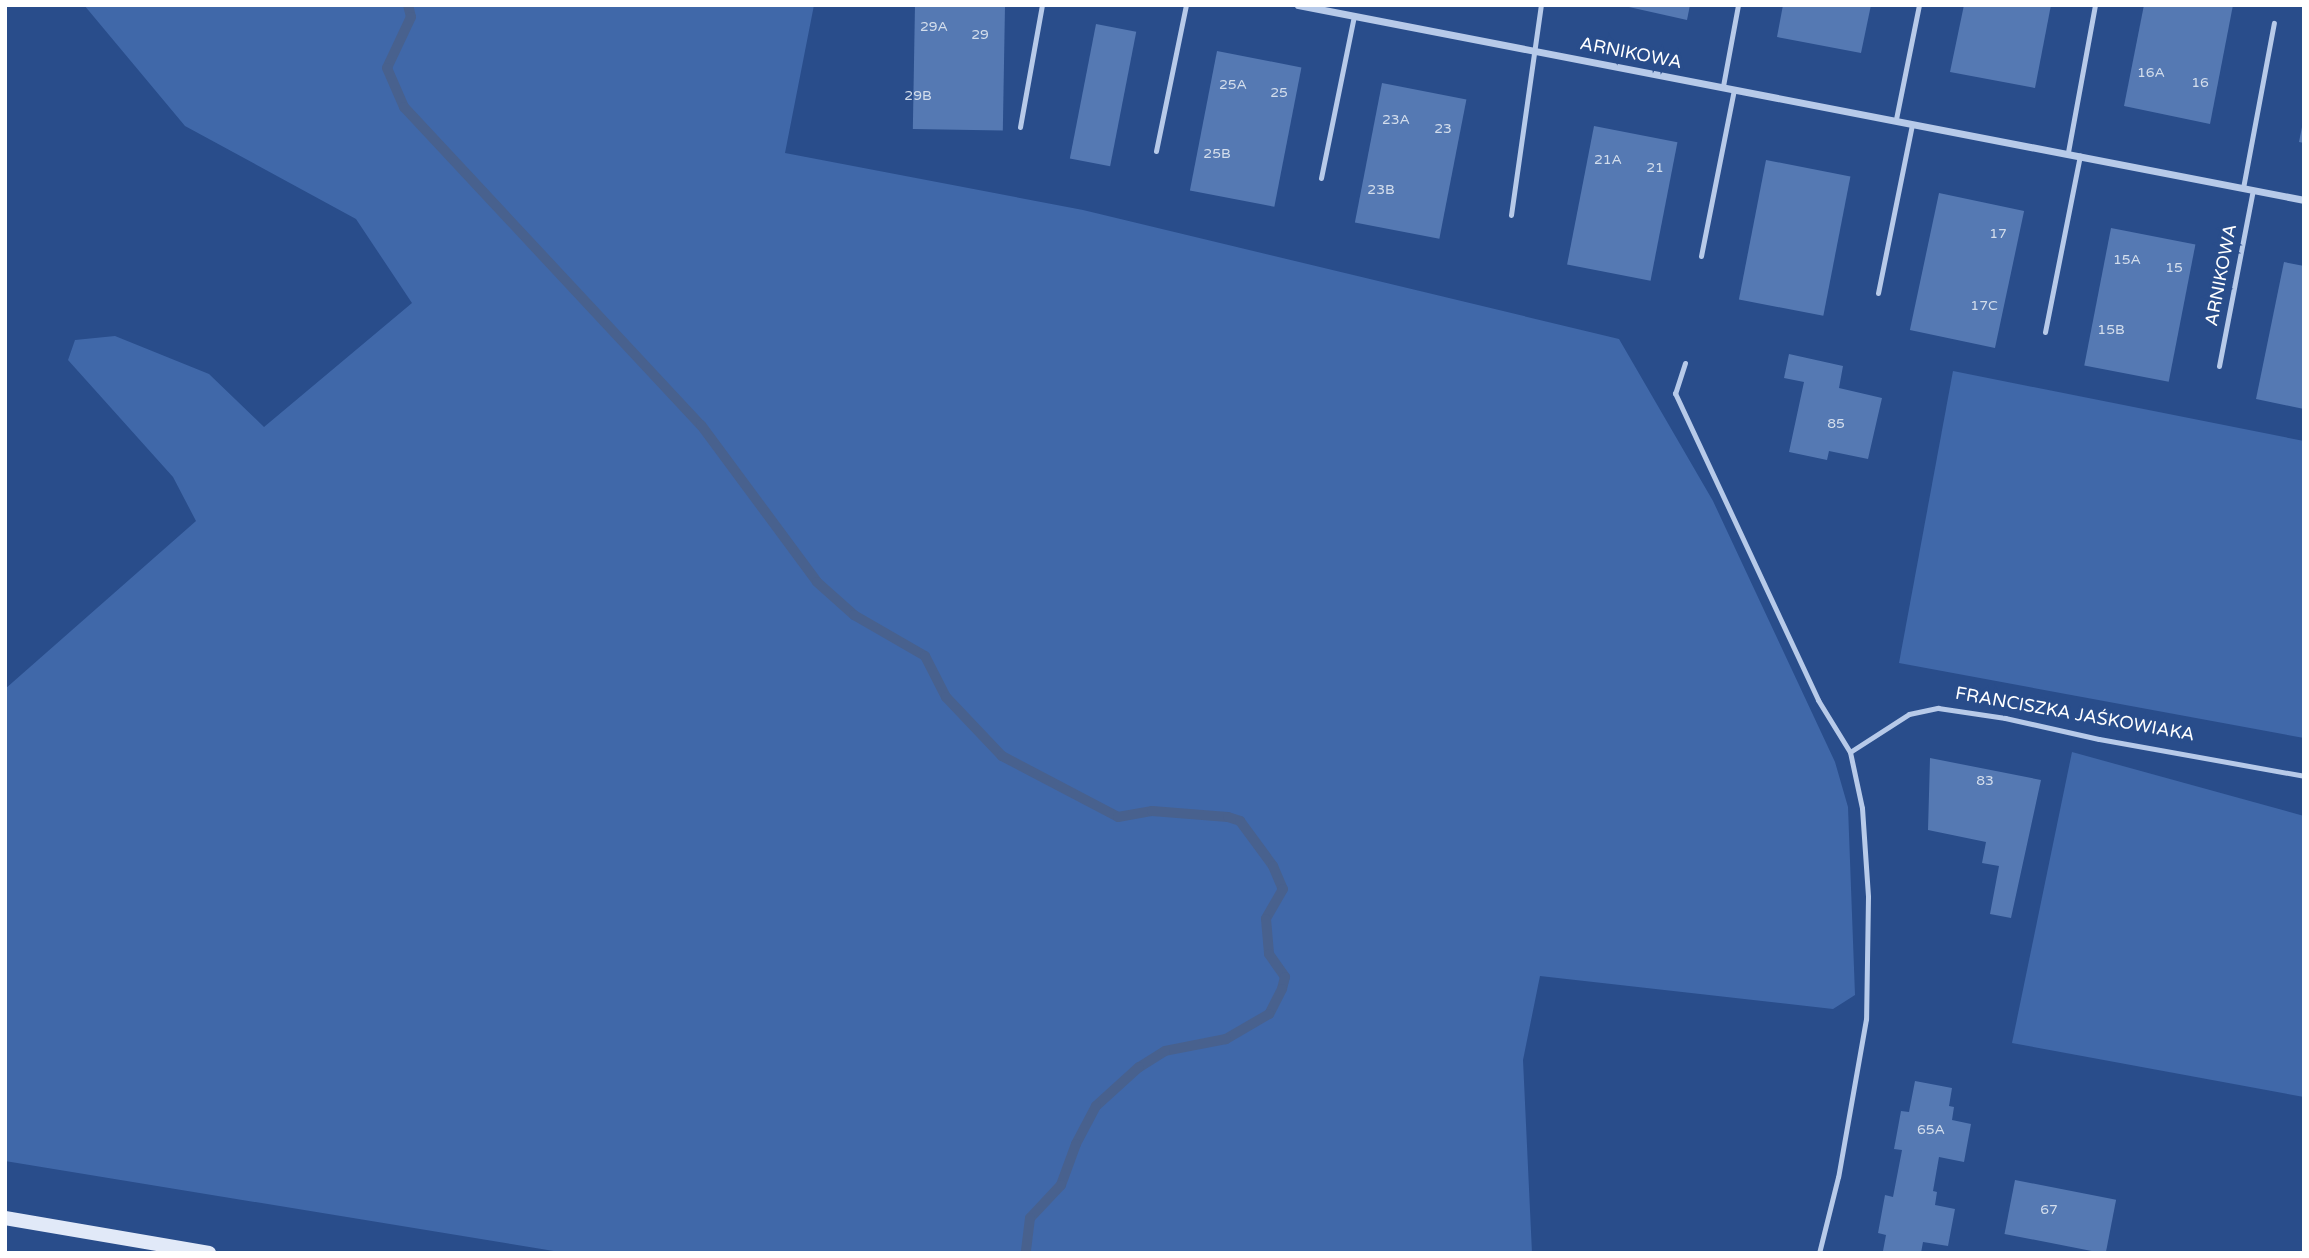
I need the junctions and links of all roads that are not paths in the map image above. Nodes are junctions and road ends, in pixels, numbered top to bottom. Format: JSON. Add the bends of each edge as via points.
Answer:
{"nodes":[{"id":1,"x":1042,"y":5,"type":"edge"},
{"id":2,"x":1186,"y":5,"type":"edge"},
{"id":3,"x":1298,"y":5,"type":"edge"},
{"id":4,"x":1347,"y":5,"type":"edge"},
{"id":5,"x":1541,"y":5,"type":"edge"},
{"id":6,"x":1738,"y":5,"type":"edge"},
{"id":7,"x":1919,"y":5,"type":"edge"},
{"id":8,"x":2095,"y":5,"type":"edge"},
{"id":9,"x":1345,"y":14,"type":"junction"},
{"id":10,"x":1354,"y":16,"type":"junction"},
{"id":11,"x":2274,"y":23,"type":"dead end"},
{"id":12,"x":1534,"y":51,"type":"junction"},
{"id":13,"x":1723,"y":86,"type":"junction"},
{"id":14,"x":1734,"y":89,"type":"junction"},
{"id":15,"x":1896,"y":119,"type":"junction"},
{"id":16,"x":1912,"y":124,"type":"junction"},
{"id":17,"x":1020,"y":127,"type":"dead end"},
{"id":18,"x":1156,"y":151,"type":"dead end"},
{"id":19,"x":2068,"y":152,"type":"junction"},
{"id":20,"x":2080,"y":155,"type":"junction"},
{"id":21,"x":1321,"y":178,"type":"dead end"},
{"id":22,"x":2243,"y":188,"type":"junction"},
{"id":23,"x":2253,"y":190,"type":"junction"},
{"id":24,"x":2304,"y":200,"type":"edge"},
{"id":25,"x":1511,"y":215,"type":"dead end"},
{"id":26,"x":1701,"y":256,"type":"dead end"},
{"id":27,"x":1878,"y":293,"type":"dead end"},
{"id":28,"x":2045,"y":332,"type":"dead end"},
{"id":29,"x":1685,"y":363,"type":"dead end"},
{"id":30,"x":2219,"y":366,"type":"dead end"},
{"id":31,"x":1850,"y":752,"type":"junction"},
{"id":32,"x":2304,"y":776,"type":"edge"},
{"id":33,"x":5,"y":1218,"type":"edge"},
{"id":34,"x":209,"y":1253,"type":"edge"},
{"id":35,"x":1819,"y":1253,"type":"edge"}],
"edges":[{"from":1,"to":17,"type":"lane"},
{"from":2,"to":18,"type":"lane"},
{"from":3,"to":9,"type":"street","name":"ARNIKOWA"},
{"from":4,"to":9,"type":"lane"},
{"from":5,"to":12,"type":"lane"},
{"from":6,"to":13,"type":"lane"},
{"from":7,"to":15,"type":"lane"},
{"from":8,"to":19,"type":"lane"},
{"from":9,"to":10,"type":"street","name":"ARNIKOWA"},
{"from":10,"to":12,"type":"street","name":"ARNIKOWA"},
{"from":10,"to":21,"type":"lane"},
{"from":11,"to":22,"type":"lane"},
{"from":12,"to":13,"type":"street","name":"ARNIKOWA"},
{"from":12,"to":25,"type":"lane"},
{"from":13,"to":14,"type":"street","name":"ARNIKOWA"},
{"from":14,"to":15,"type":"street","name":"ARNIKOWA"},
{"from":14,"to":26,"type":"lane"},
{"from":15,"to":16,"type":"street","name":"ARNIKOWA"},
{"from":16,"to":19,"type":"street","name":"ARNIKOWA"},
{"from":16,"to":27,"type":"lane"},
{"from":19,"to":20,"type":"street","name":"ARNIKOWA"},
{"from":20,"to":22,"type":"street","name":"ARNIKOWA"},
{"from":20,"to":28,"type":"lane"},
{"from":22,"to":23,"type":"street","name":"ARNIKOWA"},
{"from":23,"to":24,"type":"street","name":"ARNIKOWA"},
{"from":23,"to":30,"type":"lane","name":"ARNIKOWA"},
{"from":29,"to":31,"type":"lane","via":[[1675,393],[1818,700]]},
{"from":31,"to":32,"type":"lane","name":"FRANCISZKA JAŚKOWIAKA","via":[[1909,714],[1937,708]]},
{"from":31,"to":35,"type":"lane","via":[[1865,846],[1866,1019],[1838,1178]]},
{"from":33,"to":34,"type":"street"}]}
